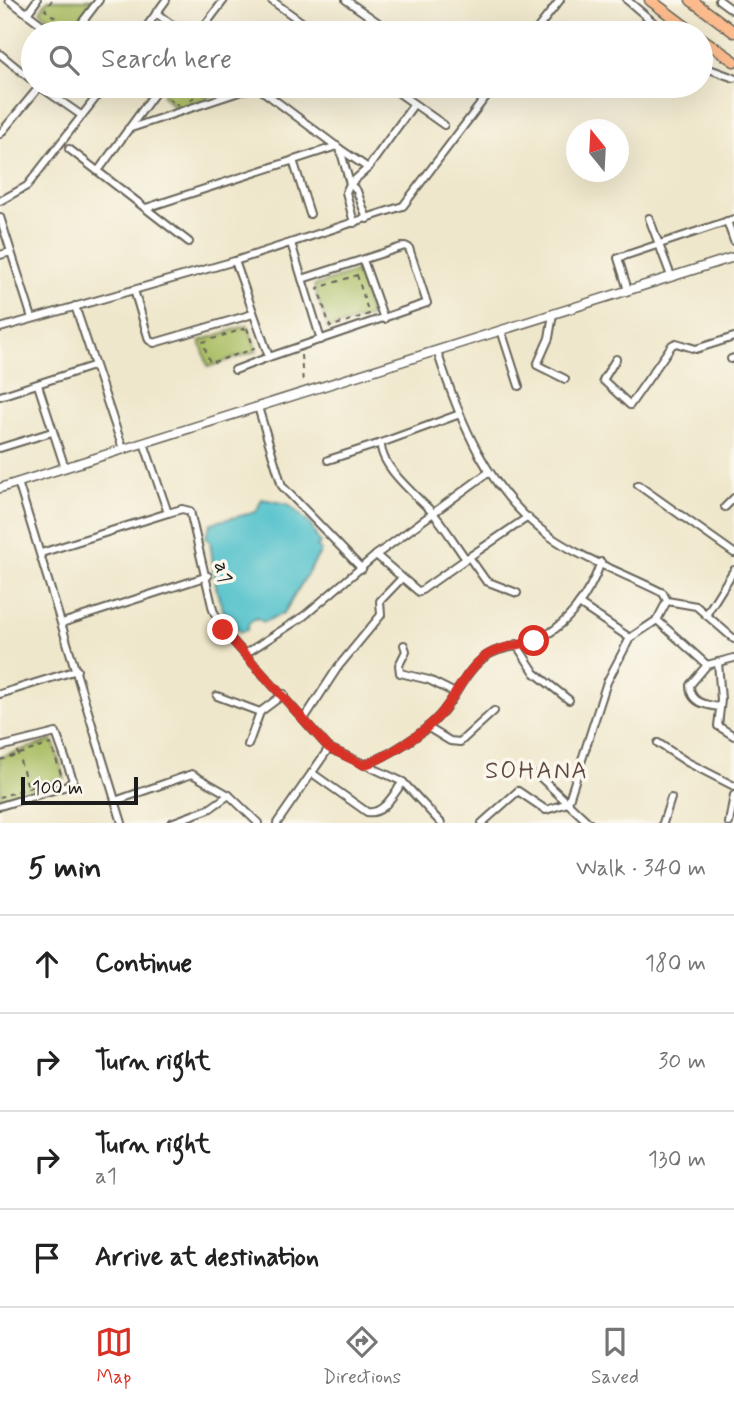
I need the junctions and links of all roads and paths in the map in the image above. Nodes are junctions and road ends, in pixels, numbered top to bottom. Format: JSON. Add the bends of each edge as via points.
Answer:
{"nodes":[{"id":1,"x":9,"y":0,"type":"edge"},
{"id":2,"x":37,"y":0,"type":"edge"},
{"id":3,"x":52,"y":0,"type":"edge"},
{"id":4,"x":99,"y":0,"type":"edge"},
{"id":5,"x":166,"y":0,"type":"edge"},
{"id":6,"x":225,"y":0,"type":"edge"},
{"id":7,"x":271,"y":0,"type":"edge"},
{"id":8,"x":346,"y":0,"type":"edge"},
{"id":9,"x":560,"y":0,"type":"edge"},
{"id":10,"x":628,"y":0,"type":"edge"},
{"id":11,"x":650,"y":0,"type":"edge"},
{"id":12,"x":691,"y":0,"type":"edge"},
{"id":13,"x":719,"y":0,"type":"edge"},
{"id":14,"x":734,"y":11,"type":"edge"},
{"id":15,"x":156,"y":13,"type":"junction"},
{"id":16,"x":27,"y":14,"type":"junction"},
{"id":17,"x":37,"y":21,"type":"edge"},
{"id":18,"x":59,"y":21,"type":"edge"},
{"id":19,"x":80,"y":21,"type":"edge"},
{"id":20,"x":150,"y":21,"type":"edge"},
{"id":21,"x":167,"y":21,"type":"edge"},
{"id":22,"x":208,"y":21,"type":"edge"},
{"id":23,"x":300,"y":21,"type":"edge"},
{"id":24,"x":376,"y":21,"type":"edge"},
{"id":25,"x":543,"y":21,"type":"edge"},
{"id":26,"x":652,"y":21,"type":"edge"},
{"id":27,"x":678,"y":21,"type":"edge"},
{"id":28,"x":734,"y":32,"type":"edge"},
{"id":29,"x":713,"y":46,"type":"edge"},
{"id":30,"x":0,"y":54,"type":"edge"},
{"id":31,"x":734,"y":61,"type":"edge"},
{"id":32,"x":713,"y":70,"type":"edge"},
{"id":33,"x":21,"y":71,"type":"edge"},
{"id":34,"x":734,"y":78,"type":"edge"},
{"id":35,"x":30,"y":98,"type":"edge"},
{"id":36,"x":56,"y":98,"type":"edge"},
{"id":37,"x":95,"y":98,"type":"edge"},
{"id":38,"x":151,"y":98,"type":"edge"},
{"id":39,"x":169,"y":98,"type":"dead end"},
{"id":40,"x":194,"y":98,"type":"edge"},
{"id":41,"x":221,"y":98,"type":"edge"},
{"id":42,"x":273,"y":98,"type":"edge"},
{"id":43,"x":406,"y":98,"type":"edge"},
{"id":44,"x":485,"y":98,"type":"edge"},
{"id":45,"x":414,"y":104,"type":"junction"},
{"id":46,"x":81,"y":115,"type":"junction"},
{"id":47,"x":0,"y":120,"type":"edge"},
{"id":48,"x":444,"y":125,"type":"dead end"},
{"id":49,"x":9,"y":126,"type":"junction"},
{"id":50,"x":128,"y":129,"type":"junction"},
{"id":51,"x":0,"y":134,"type":"edge"},
{"id":52,"x":338,"y":147,"type":"junction"},
{"id":53,"x":69,"y":149,"type":"dead end"},
{"id":54,"x":293,"y":160,"type":"junction"},
{"id":55,"x":368,"y":168,"type":"junction"},
{"id":56,"x":98,"y":171,"type":"junction"},
{"id":57,"x":350,"y":184,"type":"junction"},
{"id":58,"x":0,"y":201,"type":"edge"},
{"id":59,"x":146,"y":208,"type":"junction"},
{"id":60,"x":310,"y":214,"type":"dead end"},
{"id":61,"x":0,"y":217,"type":"edge"},
{"id":62,"x":649,"y":218,"type":"dead end"},
{"id":63,"x":367,"y":219,"type":"junction"},
{"id":64,"x":731,"y":220,"type":"edge"},
{"id":65,"x":355,"y":223,"type":"junction"},
{"id":66,"x":734,"y":241,"type":"edge"},
{"id":67,"x":189,"y":242,"type":"dead end"},
{"id":68,"x":291,"y":243,"type":"junction"},
{"id":69,"x":660,"y":244,"type":"junction"},
{"id":70,"x":11,"y":252,"type":"junction"},
{"id":71,"x":0,"y":255,"type":"edge"},
{"id":72,"x":734,"y":257,"type":"edge"},
{"id":73,"x":363,"y":260,"type":"junction"},
{"id":74,"x":235,"y":261,"type":"junction"},
{"id":75,"x":671,"y":276,"type":"junction"},
{"id":76,"x":302,"y":279,"type":"junction"},
{"id":77,"x":134,"y":290,"type":"junction"},
{"id":78,"x":628,"y":290,"type":"junction"},
{"id":79,"x":75,"y":306,"type":"junction"},
{"id":80,"x":253,"y":314,"type":"junction"},
{"id":81,"x":553,"y":314,"type":"junction"},
{"id":82,"x":32,"y":318,"type":"junction"},
{"id":83,"x":384,"y":319,"type":"junction"},
{"id":84,"x":336,"y":320,"type":"dead end"},
{"id":85,"x":337,"y":324,"type":"junction"},
{"id":86,"x":0,"y":328,"type":"edge"},
{"id":87,"x":501,"y":330,"type":"junction"},
{"id":88,"x":734,"y":337,"type":"edge"},
{"id":89,"x":321,"y":340,"type":"junction"},
{"id":90,"x":203,"y":342,"type":"joint"},
{"id":91,"x":299,"y":347,"type":"junction"},
{"id":92,"x":437,"y":351,"type":"junction"},
{"id":93,"x":269,"y":356,"type":"junction"},
{"id":94,"x":616,"y":359,"type":"dead end"},
{"id":95,"x":93,"y":366,"type":"junction"},
{"id":96,"x":235,"y":370,"type":"dead end"},
{"id":97,"x":565,"y":379,"type":"dead end"},
{"id":98,"x":38,"y":385,"type":"junction"},
{"id":99,"x":519,"y":386,"type":"dead end"},
{"id":100,"x":305,"y":392,"type":"junction"},
{"id":101,"x":0,"y":396,"type":"edge"},
{"id":102,"x":258,"y":407,"type":"junction"},
{"id":103,"x":460,"y":414,"type":"junction"},
{"id":104,"x":52,"y":432,"type":"junction"},
{"id":105,"x":144,"y":443,"type":"junction"},
{"id":106,"x":381,"y":443,"type":"junction"},
{"id":107,"x":0,"y":448,"type":"edge"},
{"id":108,"x":123,"y":449,"type":"junction"},
{"id":109,"x":328,"y":460,"type":"dead end"},
{"id":110,"x":65,"y":468,"type":"junction"},
{"id":111,"x":489,"y":472,"type":"junction"},
{"id":112,"x":18,"y":482,"type":"junction"},
{"id":113,"x":638,"y":485,"type":"dead end"},
{"id":114,"x":0,"y":488,"type":"edge"},
{"id":115,"x":734,"y":498,"type":"edge"},
{"id":116,"x":726,"y":507,"type":"dead end"},
{"id":117,"x":168,"y":513,"type":"junction"},
{"id":118,"x":433,"y":513,"type":"junction"},
{"id":119,"x":528,"y":517,"type":"junction"},
{"id":120,"x":41,"y":553,"type":"junction"},
{"id":121,"x":734,"y":553,"type":"edge"},
{"id":122,"x":376,"y":555,"type":"junction"},
{"id":123,"x":467,"y":558,"type":"junction"},
{"id":124,"x":601,"y":562,"type":"junction"},
{"id":125,"x":362,"y":569,"type":"junction"},
{"id":126,"x":734,"y":570,"type":"edge"},
{"id":127,"x":208,"y":576,"type":"junction"},
{"id":128,"x":401,"y":579,"type":"junction"},
{"id":129,"x":517,"y":593,"type":"dead end"},
{"id":130,"x":667,"y":601,"type":"junction"},
{"id":131,"x":579,"y":604,"type":"junction"},
{"id":132,"x":706,"y":615,"type":"junction"},
{"id":133,"x":657,"y":620,"type":"junction"},
{"id":134,"x":62,"y":623,"type":"junction"},
{"id":135,"x":629,"y":638,"type":"junction"},
{"id":136,"x":734,"y":639,"type":"edge"},
{"id":137,"x":516,"y":644,"type":"junction"},
{"id":138,"x":404,"y":645,"type":"dead end"},
{"id":139,"x":734,"y":650,"type":"edge"},
{"id":140,"x":245,"y":654,"type":"junction"},
{"id":141,"x":732,"y":658,"type":"edge"},
{"id":142,"x":718,"y":662,"type":"junction"},
{"id":143,"x":707,"y":665,"type":"junction"},
{"id":144,"x":77,"y":670,"type":"junction"},
{"id":145,"x":455,"y":693,"type":"junction"},
{"id":146,"x":0,"y":694,"type":"edge"},
{"id":147,"x":284,"y":694,"type":"junction"},
{"id":148,"x":217,"y":696,"type":"dead end"},
{"id":149,"x":569,"y":700,"type":"dead end"},
{"id":150,"x":720,"y":707,"type":"junction"},
{"id":151,"x":494,"y":711,"type":"dead end"},
{"id":152,"x":260,"y":712,"type":"junction"},
{"id":153,"x":304,"y":719,"type":"junction"},
{"id":154,"x":427,"y":727,"type":"junction"},
{"id":155,"x":734,"y":736,"type":"edge"},
{"id":156,"x":659,"y":743,"type":"dead end"},
{"id":157,"x":248,"y":745,"type":"dead end"},
{"id":158,"x":0,"y":747,"type":"edge"},
{"id":159,"x":329,"y":748,"type":"junction"},
{"id":160,"x":18,"y":753,"type":"junction"},
{"id":161,"x":0,"y":760,"type":"edge"},
{"id":162,"x":364,"y":765,"type":"junction"},
{"id":163,"x":23,"y":771,"type":"junction"},
{"id":164,"x":312,"y":773,"type":"junction"},
{"id":165,"x":16,"y":774,"type":"dead end"},
{"id":166,"x":538,"y":775,"type":"dead end"},
{"id":167,"x":403,"y":782,"type":"junction"},
{"id":168,"x":734,"y":786,"type":"edge"},
{"id":169,"x":28,"y":788,"type":"junction"},
{"id":170,"x":229,"y":795,"type":"junction"},
{"id":171,"x":734,"y":795,"type":"edge"},
{"id":172,"x":0,"y":797,"type":"edge"},
{"id":173,"x":671,"y":798,"type":"dead end"},
{"id":174,"x":115,"y":801,"type":"junction"},
{"id":175,"x":568,"y":803,"type":"junction"},
{"id":176,"x":0,"y":806,"type":"edge"},
{"id":177,"x":122,"y":823,"type":"edge"},
{"id":178,"x":172,"y":823,"type":"edge"},
{"id":179,"x":258,"y":823,"type":"edge"},
{"id":180,"x":277,"y":823,"type":"edge"},
{"id":181,"x":441,"y":823,"type":"edge"},
{"id":182,"x":482,"y":823,"type":"edge"},
{"id":183,"x":589,"y":823,"type":"edge"},
{"id":184,"x":663,"y":823,"type":"edge"},
{"id":185,"x":729,"y":823,"type":"edge"}],
"edges":[{"from":1,"to":16,"type":"street"},
{"from":2,"to":16,"type":"street"},
{"from":3,"to":18,"type":"path","via":[[45,10]]},
{"from":4,"to":19,"type":"street"},
{"from":5,"to":15,"type":"street"},
{"from":6,"to":22,"type":"street"},
{"from":7,"to":23,"type":"street"},
{"from":8,"to":24,"type":"street"},
{"from":9,"to":25,"type":"street"},
{"from":10,"to":26,"type":"street"},
{"from":11,"to":27,"type":"main road"},
{"from":12,"to":28,"type":"main road"},
{"from":13,"to":14,"type":"street"},
{"from":15,"to":20,"type":"street"},
{"from":15,"to":21,"type":"street"},
{"from":16,"to":17,"type":"street"},
{"from":29,"to":31,"type":"main road"},
{"from":30,"to":33,"type":"street"},
{"from":32,"to":34,"type":"street"},
{"from":35,"to":49,"type":"street"},
{"from":36,"to":46,"type":"street"},
{"from":37,"to":46,"type":"street"},
{"from":38,"to":50,"type":"street"},
{"from":39,"to":40,"type":"path","via":[[173,104]]},
{"from":41,"to":50,"type":"street"},
{"from":42,"to":52,"type":"street"},
{"from":43,"to":45,"type":"street"},
{"from":44,"to":63,"type":"street","via":[[410,200]]},
{"from":45,"to":48,"type":"street"},
{"from":45,"to":55,"type":"street"},
{"from":46,"to":58,"type":"street","via":[[27,186]]},
{"from":47,"to":49,"type":"street"},
{"from":49,"to":51,"type":"street"},
{"from":50,"to":56,"type":"street"},
{"from":52,"to":54,"type":"street"},
{"from":52,"to":55,"type":"street"},
{"from":52,"to":57,"type":"street"},
{"from":53,"to":56,"type":"street"},
{"from":54,"to":59,"type":"street"},
{"from":54,"to":60,"type":"street"},
{"from":55,"to":57,"type":"street"},
{"from":56,"to":59,"type":"street"},
{"from":57,"to":63,"type":"street","via":[[358,191]]},
{"from":57,"to":65,"type":"street","via":[[346,192]]},
{"from":59,"to":67,"type":"street"},
{"from":61,"to":70,"type":"street"},
{"from":62,"to":69,"type":"street"},
{"from":63,"to":65,"type":"street"},
{"from":64,"to":66,"type":"street"},
{"from":64,"to":69,"type":"street"},
{"from":65,"to":68,"type":"street"},
{"from":68,"to":74,"type":"street"},
{"from":68,"to":76,"type":"street"},
{"from":69,"to":75,"type":"street"},
{"from":69,"to":78,"type":"street","via":[[618,258]]},
{"from":70,"to":71,"type":"street"},
{"from":70,"to":82,"type":"street"},
{"from":72,"to":75,"type":"street"},
{"from":73,"to":76,"type":"street"},
{"from":73,"to":83,"type":"street"},
{"from":73,"to":83,"type":"street","via":[[410,248],[427,303]]},
{"from":74,"to":77,"type":"street"},
{"from":74,"to":80,"type":"street"},
{"from":75,"to":78,"type":"street"},
{"from":76,"to":89,"type":"street"},
{"from":77,"to":79,"type":"street"},
{"from":77,"to":80,"type":"street","via":[[149,340],[154,343]]},
{"from":78,"to":81,"type":"street"},
{"from":79,"to":82,"type":"street"},
{"from":79,"to":95,"type":"street"},
{"from":80,"to":93,"type":"street"},
{"from":81,"to":87,"type":"street"},
{"from":81,"to":97,"type":"street","via":[[537,365]]},
{"from":82,"to":86,"type":"street"},
{"from":83,"to":89,"type":"street"},
{"from":84,"to":85,"type":"path"},
{"from":85,"to":85,"type":"path","via":[[369,314],[357,275],[317,288],[330,327]]},
{"from":87,"to":92,"type":"street"},
{"from":87,"to":99,"type":"street"},
{"from":88,"to":94,"type":"street","via":[[696,349],[672,345],[631,405],[603,380]]},
{"from":89,"to":91,"type":"street"},
{"from":90,"to":90,"type":"path","via":[[210,363],[254,349],[247,328]]},
{"from":91,"to":93,"type":"street"},
{"from":91,"to":100,"type":"path"},
{"from":92,"to":100,"type":"street"},
{"from":92,"to":103,"type":"street"},
{"from":93,"to":96,"type":"street"},
{"from":95,"to":98,"type":"street"},
{"from":95,"to":108,"type":"street"},
{"from":98,"to":101,"type":"street"},
{"from":98,"to":104,"type":"street"},
{"from":100,"to":102,"type":"street"},
{"from":102,"to":105,"type":"street"},
{"from":102,"to":125,"type":"street","via":[[282,486]]},
{"from":103,"to":106,"type":"street"},
{"from":103,"to":111,"type":"street"},
{"from":104,"to":107,"type":"street"},
{"from":104,"to":110,"type":"street"},
{"from":105,"to":108,"type":"street"},
{"from":105,"to":117,"type":"street"},
{"from":106,"to":109,"type":"street"},
{"from":106,"to":118,"type":"street","via":[[386,461]]},
{"from":108,"to":110,"type":"street"},
{"from":110,"to":112,"type":"street"},
{"from":111,"to":118,"type":"street"},
{"from":111,"to":119,"type":"street"},
{"from":112,"to":114,"type":"street"},
{"from":112,"to":120,"type":"street"},
{"from":113,"to":121,"type":"street"},
{"from":115,"to":116,"type":"street"},
{"from":117,"to":120,"type":"street"},
{"from":117,"to":127,"type":"street","name":"a1","via":[[190,511]]},
{"from":118,"to":122,"type":"street"},
{"from":118,"to":123,"type":"street"},
{"from":119,"to":123,"type":"street"},
{"from":119,"to":124,"type":"street","via":[[548,536]]},
{"from":120,"to":134,"type":"street"},
{"from":122,"to":125,"type":"street"},
{"from":122,"to":128,"type":"street"},
{"from":123,"to":128,"type":"street","via":[[419,592]]},
{"from":123,"to":129,"type":"street","via":[[486,581]]},
{"from":124,"to":130,"type":"street","via":[[663,593]]},
{"from":124,"to":131,"type":"street"},
{"from":125,"to":140,"type":"street","via":[[304,616]]},
{"from":126,"to":132,"type":"street"},
{"from":127,"to":134,"type":"street"},
{"from":127,"to":140,"type":"street","name":"a1","via":[[217,620]]},
{"from":128,"to":153,"type":"street","via":[[380,601],[382,615],[338,667]]},
{"from":130,"to":132,"type":"street","via":[[696,606]]},
{"from":130,"to":133,"type":"street"},
{"from":131,"to":135,"type":"street"},
{"from":131,"to":137,"type":"street","via":[[542,637]]},
{"from":132,"to":136,"type":"street"},
{"from":133,"to":135,"type":"street"},
{"from":133,"to":143,"type":"street"},
{"from":134,"to":144,"type":"street"},
{"from":135,"to":175,"type":"street","via":[[607,682]]},
{"from":137,"to":145,"type":"street","via":[[484,657]]},
{"from":137,"to":149,"type":"street","via":[[536,673]]},
{"from":138,"to":145,"type":"street","via":[[400,673]]},
{"from":139,"to":141,"type":"street"},
{"from":140,"to":147,"type":"street","name":"a1"},
{"from":141,"to":142,"type":"street"},
{"from":142,"to":143,"type":"street"},
{"from":142,"to":150,"type":"street"},
{"from":143,"to":150,"type":"street","via":[[691,681],[690,693],[703,705]]},
{"from":144,"to":146,"type":"street"},
{"from":144,"to":174,"type":"street"},
{"from":145,"to":154,"type":"street"},
{"from":147,"to":152,"type":"street"},
{"from":147,"to":153,"type":"street","name":"a1"},
{"from":148,"to":152,"type":"street"},
{"from":150,"to":155,"type":"street","via":[[718,726]]},
{"from":151,"to":154,"type":"street","via":[[460,742]]},
{"from":152,"to":157,"type":"street"},
{"from":153,"to":159,"type":"street","name":"a1"},
{"from":154,"to":162,"type":"street"},
{"from":156,"to":168,"type":"street"},
{"from":158,"to":176,"type":"street","via":[[57,733],[73,780],[67,786]]},
{"from":159,"to":162,"type":"street"},
{"from":159,"to":164,"type":"street"},
{"from":160,"to":161,"type":"path"},
{"from":160,"to":163,"type":"path"},
{"from":160,"to":169,"type":"path","via":[[51,744],[62,777]]},
{"from":162,"to":167,"type":"street"},
{"from":163,"to":165,"type":"path"},
{"from":163,"to":169,"type":"path"},
{"from":164,"to":167,"type":"street","via":[[372,813],[380,811]]},
{"from":164,"to":180,"type":"street"},
{"from":166,"to":175,"type":"street"},
{"from":167,"to":181,"type":"street"},
{"from":169,"to":172,"type":"path"},
{"from":170,"to":174,"type":"street","via":[[201,777],[186,774]]},
{"from":170,"to":178,"type":"street","via":[[209,809]]},
{"from":170,"to":179,"type":"street"},
{"from":171,"to":185,"type":"street"},
{"from":173,"to":184,"type":"street"},
{"from":174,"to":177,"type":"street"},
{"from":175,"to":182,"type":"street","via":[[545,810],[518,791]]},
{"from":175,"to":183,"type":"street"}]}
